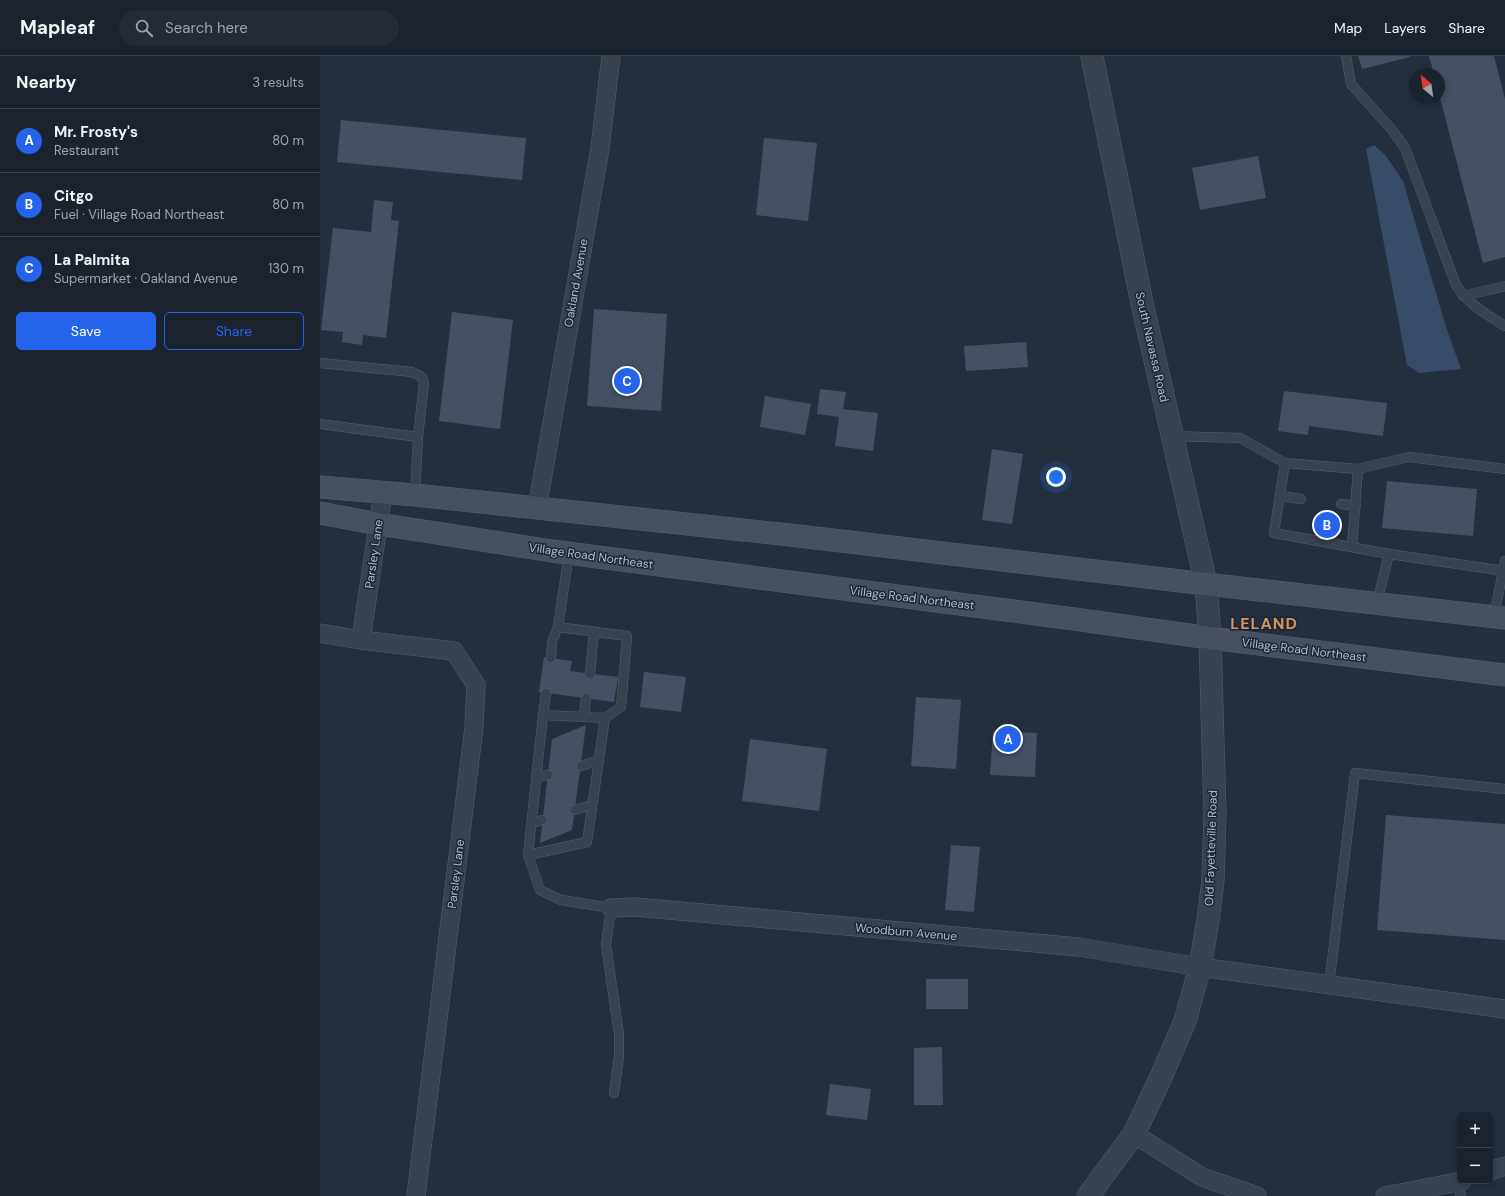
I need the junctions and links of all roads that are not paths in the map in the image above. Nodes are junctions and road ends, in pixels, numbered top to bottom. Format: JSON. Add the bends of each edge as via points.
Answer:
{"nodes":[{"id":1,"x":611,"y":56,"type":"edge"},
{"id":2,"x":1092,"y":56,"type":"edge"},
{"id":3,"x":1346,"y":56,"type":"edge"},
{"id":4,"x":1505,"y":286,"type":"edge"},
{"id":5,"x":1463,"y":296,"type":"junction"},
{"id":6,"x":1505,"y":326,"type":"edge"},
{"id":7,"x":320,"y":363,"type":"edge"},
{"id":8,"x":320,"y":424,"type":"edge"},
{"id":9,"x":1172,"y":436,"type":"junction"},
{"id":10,"x":418,"y":437,"type":"junction"},
{"id":11,"x":1285,"y":463,"type":"junction"},
{"id":12,"x":1358,"y":469,"type":"junction"},
{"id":13,"x":1505,"y":469,"type":"edge"},
{"id":14,"x":320,"y":487,"type":"edge"},
{"id":15,"x":382,"y":492,"type":"junction"},
{"id":16,"x":415,"y":495,"type":"junction"},
{"id":17,"x":1280,"y":496,"type":"junction"},
{"id":18,"x":1301,"y":499,"type":"dead end"},
{"id":19,"x":1341,"y":504,"type":"dead end"},
{"id":20,"x":1356,"y":506,"type":"junction"},
{"id":21,"x":537,"y":509,"type":"junction"},
{"id":22,"x":320,"y":513,"type":"edge"},
{"id":23,"x":378,"y":524,"type":"junction"},
{"id":24,"x":1352,"y":547,"type":"junction"},
{"id":25,"x":569,"y":553,"type":"junction"},
{"id":26,"x":1389,"y":554,"type":"junction"},
{"id":27,"x":1504,"y":567,"type":"edge"},
{"id":28,"x":1206,"y":584,"type":"junction"},
{"id":29,"x":1377,"y":603,"type":"junction"},
{"id":30,"x":1500,"y":617,"type":"edge"},
{"id":31,"x":558,"y":627,"type":"junction"},
{"id":32,"x":594,"y":632,"type":"junction"},
{"id":33,"x":320,"y":633,"type":"edge"},
{"id":34,"x":1210,"y":638,"type":"junction"},
{"id":35,"x":361,"y":640,"type":"junction"},
{"id":36,"x":551,"y":658,"type":"dead end"},
{"id":37,"x":590,"y":674,"type":"dead end"},
{"id":38,"x":1505,"y":675,"type":"edge"},
{"id":39,"x":546,"y":693,"type":"dead end"},
{"id":40,"x":586,"y":698,"type":"dead end"},
{"id":41,"x":543,"y":715,"type":"junction"},
{"id":42,"x":584,"y":717,"type":"junction"},
{"id":43,"x":605,"y":718,"type":"junction"},
{"id":44,"x":599,"y":760,"type":"junction"},
{"id":45,"x":581,"y":766,"type":"dead end"},
{"id":46,"x":548,"y":775,"type":"dead end"},
{"id":47,"x":536,"y":777,"type":"junction"},
{"id":48,"x":1505,"y":789,"type":"edge"},
{"id":49,"x":591,"y":805,"type":"junction"},
{"id":50,"x":575,"y":810,"type":"dead end"},
{"id":51,"x":542,"y":820,"type":"dead end"},
{"id":52,"x":532,"y":822,"type":"junction"},
{"id":53,"x":528,"y":855,"type":"junction"},
{"id":54,"x":611,"y":908,"type":"junction"},
{"id":55,"x":1200,"y":967,"type":"junction"},
{"id":56,"x":1328,"y":985,"type":"junction"},
{"id":57,"x":1505,"y":1009,"type":"edge"},
{"id":58,"x":614,"y":1093,"type":"dead end"},
{"id":59,"x":1134,"y":1134,"type":"junction"},
{"id":60,"x":1505,"y":1166,"type":"edge"},
{"id":61,"x":1493,"y":1170,"type":"edge"},
{"id":62,"x":1459,"y":1187,"type":"edge"},
{"id":63,"x":416,"y":1196,"type":"edge"},
{"id":64,"x":1088,"y":1196,"type":"edge"},
{"id":65,"x":1257,"y":1196,"type":"edge"},
{"id":66,"x":1386,"y":1196,"type":"edge"}],
"edges":[{"from":1,"to":21,"type":"street","name":"Oakland Avenue","via":[[600,148]]},
{"from":2,"to":9,"type":"street","name":"South Navassa Road"},
{"from":3,"to":5,"type":"lane","via":[[1351,84],[1405,148],[1456,285]]},
{"from":4,"to":5,"type":"lane"},
{"from":5,"to":6,"type":"lane","via":[[1488,317]]},
{"from":7,"to":10,"type":"lane","via":[[412,372],[422,377],[424,383]]},
{"from":8,"to":10,"type":"lane"},
{"from":9,"to":11,"type":"lane","via":[[1240,438]]},
{"from":9,"to":28,"type":"street","name":"South Navassa Road"},
{"from":10,"to":16,"type":"lane"},
{"from":11,"to":12,"type":"lane"},
{"from":11,"to":17,"type":"lane"},
{"from":12,"to":13,"type":"lane","via":[[1409,457]]},
{"from":12,"to":20,"type":"lane"},
{"from":14,"to":15,"type":"main road"},
{"from":15,"to":16,"type":"main road"},
{"from":15,"to":23,"type":"street","name":"Parsley Lane"},
{"from":16,"to":21,"type":"main road"},
{"from":17,"to":18,"type":"lane"},
{"from":17,"to":24,"type":"lane","via":[[1274,533]]},
{"from":19,"to":20,"type":"lane"},
{"from":20,"to":24,"type":"lane"},
{"from":21,"to":28,"type":"main road","via":[[790,535]]},
{"from":22,"to":23,"type":"main road","name":"Village Road Northeast"},
{"from":23,"to":25,"type":"main road","name":"Village Road Northeast"},
{"from":23,"to":35,"type":"street","name":"Parsley Lane"},
{"from":24,"to":26,"type":"lane"},
{"from":25,"to":31,"type":"lane"},
{"from":25,"to":34,"type":"main road","name":"Village Road Northeast"},
{"from":26,"to":27,"type":"lane"},
{"from":26,"to":29,"type":"lane"},
{"from":27,"to":30,"type":"lane"},
{"from":28,"to":29,"type":"main road"},
{"from":28,"to":34,"type":"street","name":"South Navassa Road"},
{"from":29,"to":30,"type":"main road"},
{"from":31,"to":32,"type":"lane"},
{"from":31,"to":36,"type":"lane","via":[[552,642]]},
{"from":32,"to":37,"type":"lane"},
{"from":32,"to":43,"type":"lane","via":[[627,636],[621,707]]},
{"from":33,"to":35,"type":"street","name":"Parsley Lane"},
{"from":34,"to":38,"type":"main road","name":"Village Road Northeast"},
{"from":34,"to":55,"type":"street","name":"Old Fayetteville Road","via":[[1215,814],[1212,880]]},
{"from":35,"to":63,"type":"street","name":"Parsley Lane","via":[[454,651],[476,685],[473,734]]},
{"from":39,"to":41,"type":"lane"},
{"from":40,"to":42,"type":"lane"},
{"from":41,"to":42,"type":"lane"},
{"from":41,"to":47,"type":"lane"},
{"from":42,"to":43,"type":"lane"},
{"from":43,"to":44,"type":"lane"},
{"from":44,"to":45,"type":"lane"},
{"from":44,"to":49,"type":"lane"},
{"from":46,"to":47,"type":"lane"},
{"from":47,"to":52,"type":"lane"},
{"from":48,"to":56,"type":"lane","via":[[1355,773]]},
{"from":49,"to":50,"type":"lane"},
{"from":49,"to":53,"type":"lane","via":[[586,842]]},
{"from":51,"to":52,"type":"lane"},
{"from":52,"to":53,"type":"lane"},
{"from":53,"to":54,"type":"lane","via":[[540,890],[561,900]]},
{"from":54,"to":55,"type":"street","name":"Woodburn Avenue","via":[[634,907],[1080,947]]},
{"from":54,"to":58,"type":"lane","via":[[606,945],[618,1034],[619,1057]]},
{"from":55,"to":56,"type":"street","name":"Woodburn Avenue"},
{"from":55,"to":59,"type":"street","name":"Old Fayetteville Road","via":[[1185,1021]]},
{"from":56,"to":57,"type":"street","name":"Woodburn Avenue"},
{"from":59,"to":64,"type":"street","name":"Old Fayetteville Road"},
{"from":59,"to":65,"type":"street","via":[[1202,1177]]},
{"from":60,"to":61,"type":"street"},
{"from":62,"to":66,"type":"street"}]}
